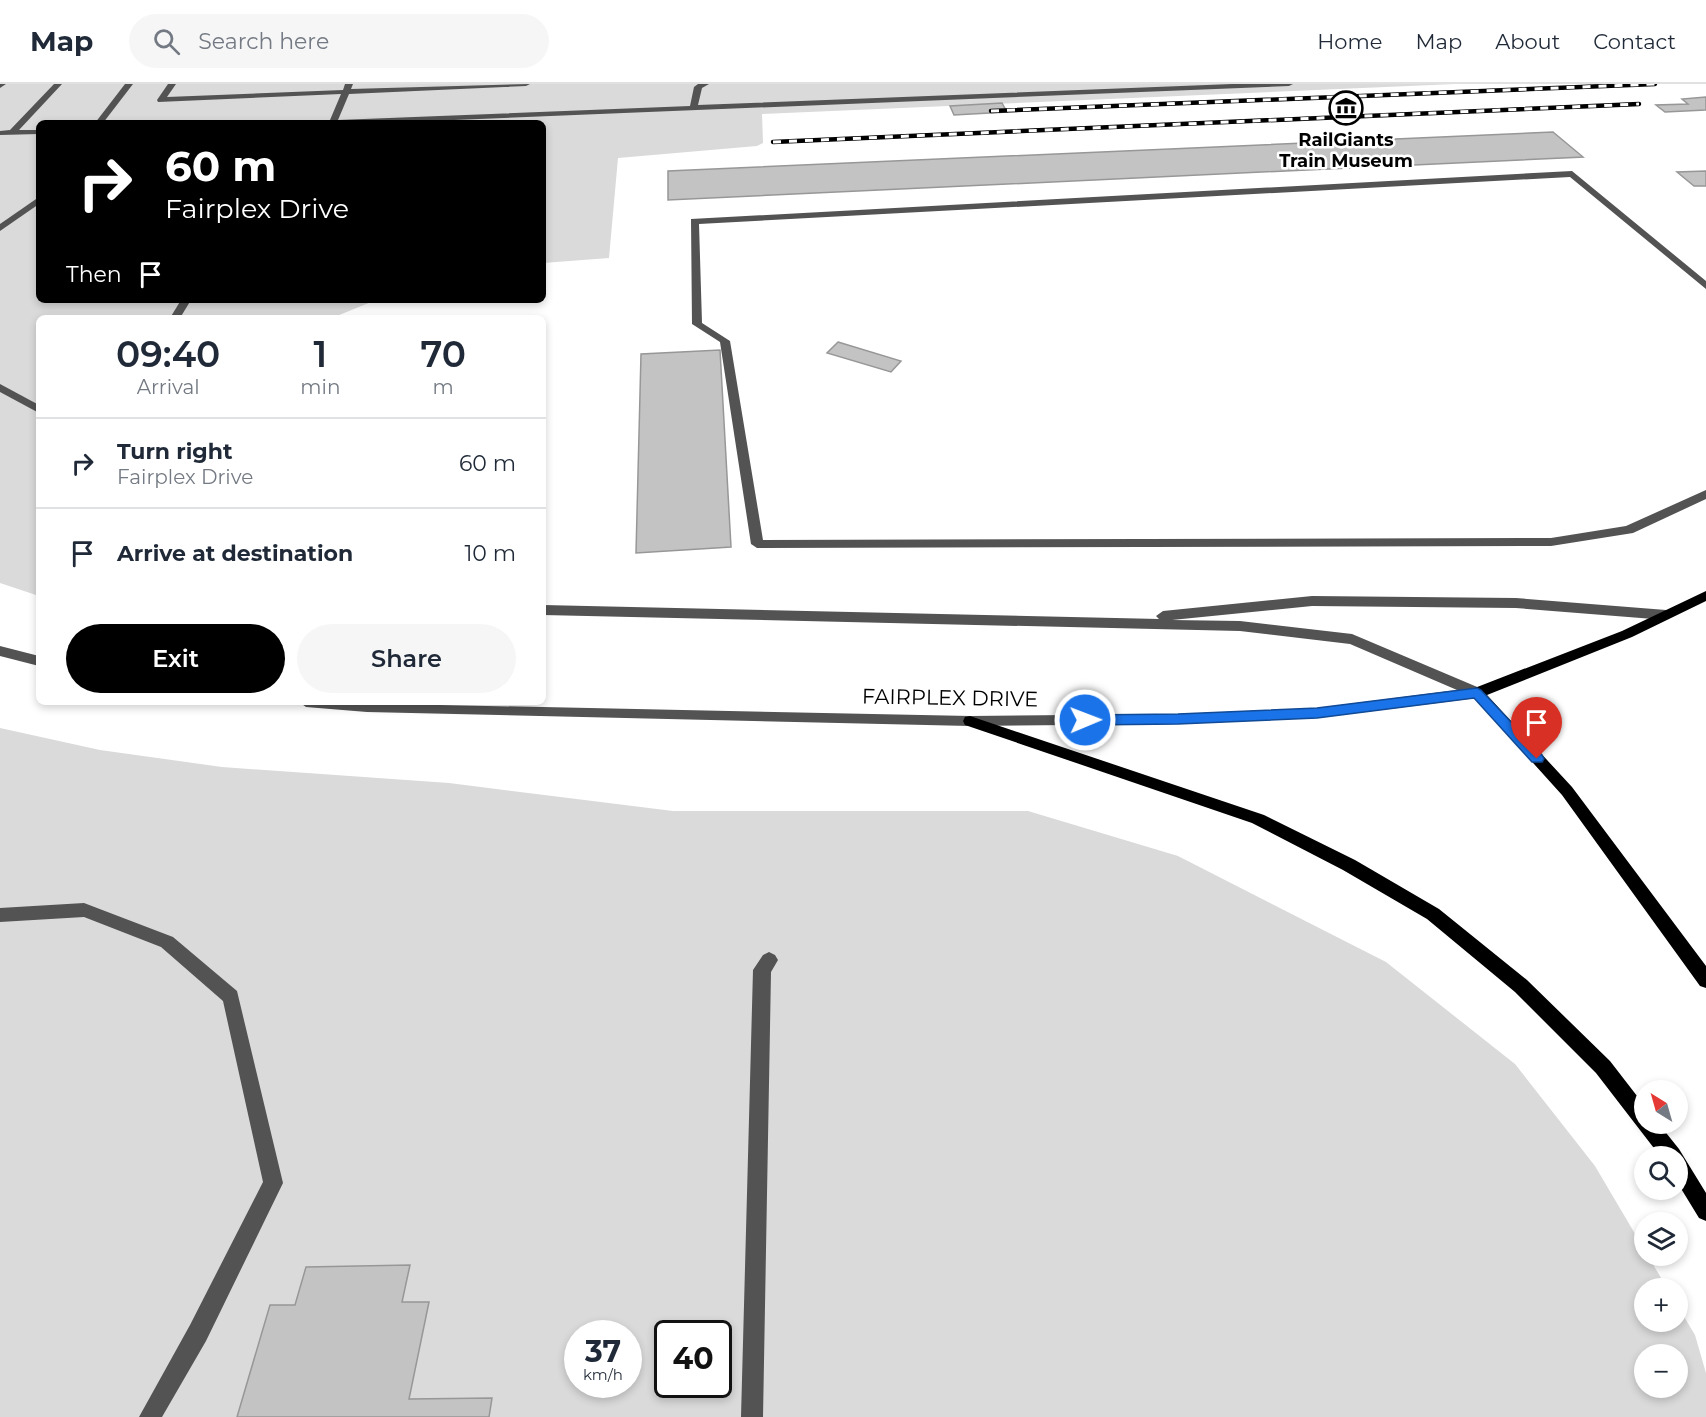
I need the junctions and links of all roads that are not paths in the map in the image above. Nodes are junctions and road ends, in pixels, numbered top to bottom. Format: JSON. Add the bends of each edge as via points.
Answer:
{"nodes":[{"id":1,"x":58,"y":84,"type":"edge"},
{"id":2,"x":129,"y":84,"type":"edge"},
{"id":3,"x":172,"y":84,"type":"edge"},
{"id":4,"x":526,"y":84,"type":"edge"},
{"id":5,"x":705,"y":84,"type":"edge"},
{"id":6,"x":1289,"y":84,"type":"edge"},
{"id":7,"x":347,"y":88,"type":"edge"},
{"id":8,"x":694,"y":108,"type":"junction"},
{"id":9,"x":101,"y":120,"type":"edge"},
{"id":10,"x":334,"y":120,"type":"edge"},
{"id":11,"x":405,"y":120,"type":"edge"},
{"id":12,"x":13,"y":132,"type":"junction"},
{"id":13,"x":36,"y":132,"type":"edge"},
{"id":14,"x":0,"y":133,"type":"edge"},
{"id":15,"x":36,"y":202,"type":"edge"},
{"id":16,"x":0,"y":228,"type":"edge"},
{"id":17,"x":1706,"y":286,"type":"edge"},
{"id":18,"x":0,"y":387,"type":"edge"},
{"id":19,"x":36,"y":408,"type":"edge"},
{"id":20,"x":1706,"y":494,"type":"edge"},
{"id":21,"x":1706,"y":596,"type":"edge"},
{"id":22,"x":546,"y":610,"type":"edge"},
{"id":23,"x":1666,"y":615,"type":"junction"},
{"id":24,"x":1099,"y":622,"type":"junction"},
{"id":25,"x":0,"y":651,"type":"edge"},
{"id":26,"x":36,"y":660,"type":"edge"},
{"id":27,"x":1477,"y":693,"type":"junction"},
{"id":28,"x":343,"y":705,"type":"edge"},
{"id":29,"x":970,"y":721,"type":"junction"},
{"id":30,"x":0,"y":915,"type":"edge"},
{"id":31,"x":769,"y":960,"type":"dead end"},
{"id":32,"x":1706,"y":980,"type":"edge"},
{"id":33,"x":1634,"y":1107,"type":"edge"},
{"id":34,"x":1655,"y":1134,"type":"edge"},
{"id":35,"x":1664,"y":1146,"type":"edge"},
{"id":36,"x":1688,"y":1182,"type":"edge"},
{"id":37,"x":1706,"y":1211,"type":"edge"},
{"id":38,"x":150,"y":1417,"type":"edge"},
{"id":39,"x":752,"y":1417,"type":"edge"}],
"edges":[{"from":1,"to":12,"type":"street"},
{"from":2,"to":9,"type":"street"},
{"from":3,"to":7,"type":"street","via":[[161,100]]},
{"from":4,"to":7,"type":"street"},
{"from":5,"to":8,"type":"street","via":[[698,87]]},
{"from":6,"to":8,"type":"street"},
{"from":7,"to":10,"type":"street"},
{"from":8,"to":11,"type":"street"},
{"from":12,"to":13,"type":"street"},
{"from":12,"to":14,"type":"street"},
{"from":15,"to":16,"type":"street"},
{"from":17,"to":20,"type":"street","via":[[1572,174],[694,221],[697,324],[725,340],[757,544],[1551,542],[1629,530]]},
{"from":18,"to":19,"type":"street"},
{"from":21,"to":23,"type":"main road"},
{"from":22,"to":24,"type":"street"},
{"from":23,"to":24,"type":"street","via":[[1516,603],[1312,601]]},
{"from":23,"to":27,"type":"main road","via":[[1628,634]]},
{"from":24,"to":27,"type":"street","via":[[1240,626],[1352,639]]},
{"from":25,"to":26,"type":"street"},
{"from":27,"to":29,"type":"street","name":"FAIRPLEX DRIVE","via":[[1317,713]]},
{"from":27,"to":32,"type":"main road","via":[[1568,791]]},
{"from":28,"to":29,"type":"street","name":"FAIRPLEX DRIVE"},
{"from":29,"to":33,"type":"main road","via":[[1258,819],[1349,865],[1433,914],[1521,986],[1603,1067]]},
{"from":30,"to":38,"type":"street","via":[[84,910],[167,942],[231,997],[273,1182],[198,1333]]},
{"from":31,"to":39,"type":"street","via":[[762,970]]},
{"from":34,"to":35,"type":"main road"},
{"from":36,"to":37,"type":"main road"}]}
